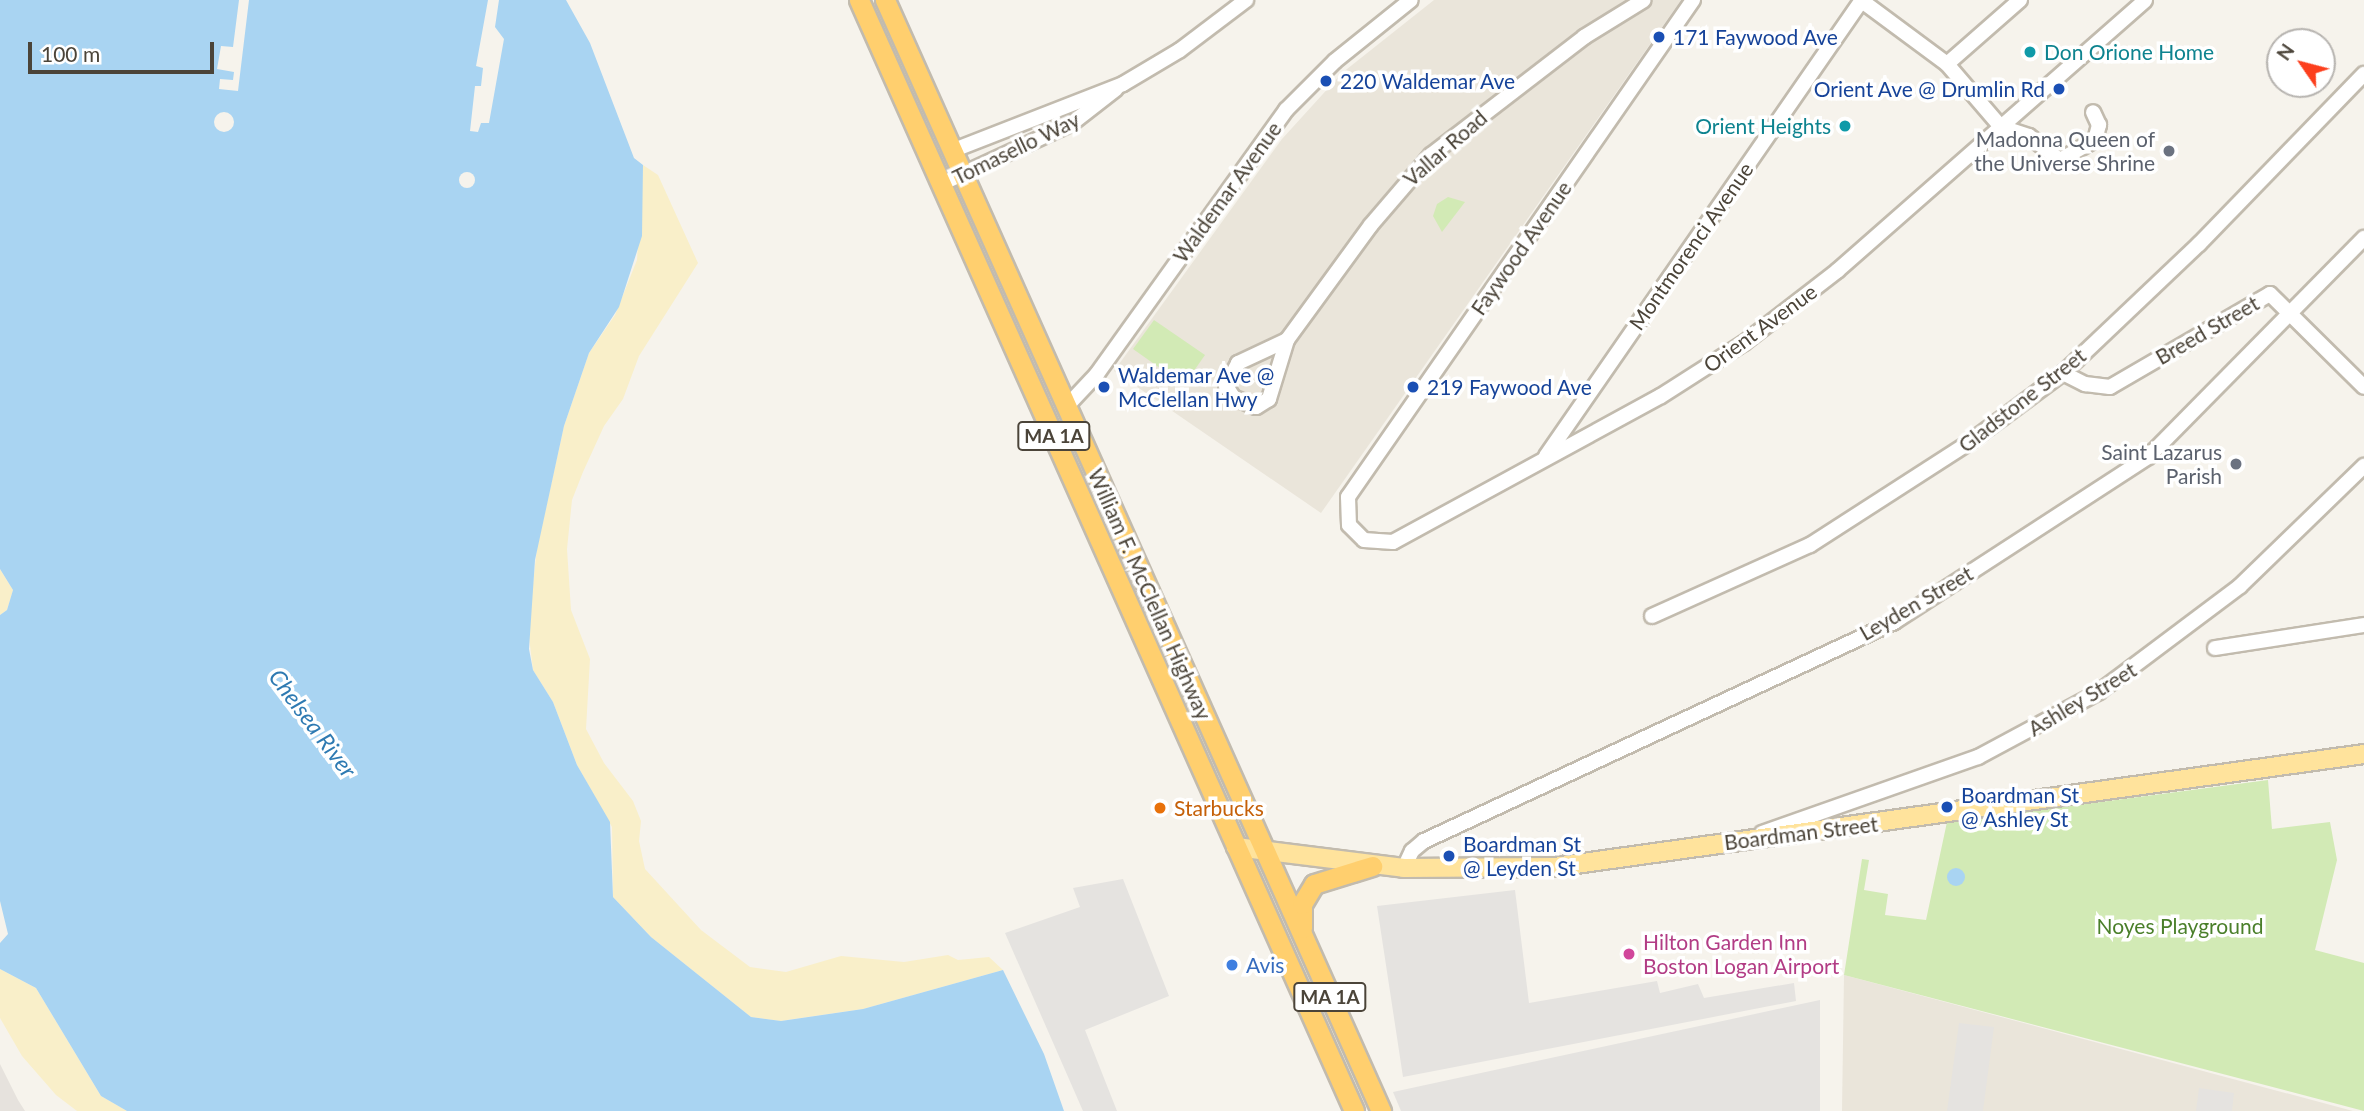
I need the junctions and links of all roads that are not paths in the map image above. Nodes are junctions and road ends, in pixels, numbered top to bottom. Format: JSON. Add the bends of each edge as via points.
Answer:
{"nodes":[{"id":1,"x":859,"y":0,"type":"edge"},
{"id":2,"x":885,"y":0,"type":"edge"},
{"id":3,"x":1246,"y":0,"type":"edge"},
{"id":4,"x":1411,"y":0,"type":"edge"},
{"id":5,"x":1644,"y":0,"type":"edge"},
{"id":6,"x":1862,"y":0,"type":"edge"},
{"id":7,"x":2020,"y":0,"type":"edge"},
{"id":8,"x":2146,"y":0,"type":"edge"},
{"id":9,"x":1687,"y":2,"type":"edge"},
{"id":10,"x":1947,"y":64,"type":"junction"},
{"id":11,"x":2364,"y":74,"type":"edge"},
{"id":12,"x":1123,"y":84,"type":"junction"},
{"id":13,"x":2093,"y":112,"type":"dead end"},
{"id":14,"x":2001,"y":127,"type":"junction"},
{"id":15,"x":954,"y":150,"type":"junction"},
{"id":16,"x":964,"y":174,"type":"junction"},
{"id":17,"x":942,"y":184,"type":"junction"},
{"id":18,"x":2364,"y":238,"type":"edge"},
{"id":19,"x":2290,"y":314,"type":"junction"},
{"id":20,"x":1287,"y":340,"type":"junction"},
{"id":21,"x":2063,"y":373,"type":"junction"},
{"id":22,"x":2364,"y":387,"type":"edge"},
{"id":23,"x":1067,"y":406,"type":"junction"},
{"id":24,"x":1545,"y":457,"type":"junction"},
{"id":25,"x":2364,"y":466,"type":"edge"},
{"id":26,"x":1348,"y":496,"type":"joint"},
{"id":27,"x":1652,"y":616,"type":"dead end"},
{"id":28,"x":2364,"y":625,"type":"edge"},
{"id":29,"x":2216,"y":648,"type":"dead end"},
{"id":30,"x":2364,"y":754,"type":"edge"},
{"id":31,"x":1833,"y":806,"type":"junction"},
{"id":32,"x":1831,"y":830,"type":"junction"},
{"id":33,"x":1744,"y":840,"type":"junction"},
{"id":34,"x":1236,"y":847,"type":"junction"},
{"id":35,"x":1264,"y":852,"type":"junction"},
{"id":36,"x":1373,"y":866,"type":"junction"},
{"id":37,"x":1404,"y":868,"type":"junction"},
{"id":38,"x":1303,"y":936,"type":"junction"},
{"id":39,"x":1354,"y":1111,"type":"edge"},
{"id":40,"x":1381,"y":1111,"type":"edge"}],
"edges":[{"from":1,"to":17,"type":"highway","name":"William F. McClellan Highway","number":"MA 1A"},
{"from":2,"to":15,"type":"highway","name":"William F. McClellan Highway","number":"MA 1A"},
{"from":3,"to":12,"type":"street","name":"Tomasello Way","via":[[1187,46]]},
{"from":4,"to":23,"type":"street","name":"Waldemar Avenue","via":[[1335,61],[1286,110],[1102,368]]},
{"from":5,"to":20,"type":"street","name":"Vallar Road","via":[[1584,37],[1431,155],[1385,206]]},
{"from":6,"to":10,"type":"street"},
{"from":6,"to":24,"type":"street","name":"Montmorenci Avenue"},
{"from":7,"to":10,"type":"street"},
{"from":8,"to":14,"type":"street","name":"Orient Avenue"},
{"from":9,"to":26,"type":"street","name":"Faywood Avenue"},
{"from":10,"to":14,"type":"street"},
{"from":11,"to":21,"type":"street","name":"Gladstone Street","via":[[2199,244]]},
{"from":12,"to":15,"type":"street","name":"Tomasello Way"},
{"from":12,"to":16,"type":"street","name":"Tomasello Way","via":[[1070,124]]},
{"from":13,"to":14,"type":"street","via":[[2099,125],[2095,140],[2060,160],[2029,136]]},
{"from":14,"to":24,"type":"street","name":"Orient Avenue","via":[[1761,331],[1661,396]]},
{"from":15,"to":16,"type":"highway","name":"William F. McClellan Highway","number":"MA 1A"},
{"from":16,"to":17,"type":"street","name":"Tomasello Way"},
{"from":16,"to":23,"type":"highway","name":"William F. McClellan Highway","number":"MA 1A"},
{"from":17,"to":34,"type":"highway","name":"William F. McClellan Highway","number":"MA 1A"},
{"from":18,"to":19,"type":"street","name":"Leyden Street"},
{"from":19,"to":21,"type":"street","name":"Breed Street","via":[[2270,294],[2110,387],[2085,384]]},
{"from":19,"to":22,"type":"street","name":"Breed Street"},
{"from":19,"to":37,"type":"street","name":"Leyden Street","via":[[2148,457],[1894,621],[1424,841],[1412,851]]},
{"from":20,"to":20,"type":"street","name":"Vallar Road","via":[[1238,363],[1226,386],[1233,397],[1256,407],[1269,399]]},
{"from":21,"to":27,"type":"street","name":"Gladstone Street","via":[[1970,442],[1810,545]]},
{"from":23,"to":35,"type":"highway","name":"William F. McClellan Highway","number":"MA 1A"},
{"from":24,"to":26,"type":"street","name":"Orient Avenue","via":[[1387,544],[1371,543],[1352,530],[1346,513]]},
{"from":25,"to":31,"type":"street","name":"Ashley Street","via":[[2240,586],[2099,692],[1978,757]]},
{"from":28,"to":29,"type":"street"},
{"from":30,"to":32,"type":"main road","name":"Boardman Street"},
{"from":31,"to":32,"type":"street"},
{"from":31,"to":33,"type":"street","name":"Ashley Street"},
{"from":32,"to":33,"type":"main road","name":"Boardman Street"},
{"from":33,"to":37,"type":"main road","name":"Boardman Street","via":[[1544,868]]},
{"from":34,"to":35,"type":"main road","name":"Boardman Street"},
{"from":34,"to":39,"type":"highway","name":"William F. McClellan Highway","number":"MA 1A"},
{"from":35,"to":36,"type":"main road","name":"Boardman Street"},
{"from":35,"to":38,"type":"highway","name":"William F. McClellan Highway","number":"MA 1A"},
{"from":36,"to":37,"type":"main road","name":"Boardman Street"},
{"from":36,"to":38,"type":"highway","via":[[1333,874],[1311,887],[1301,908]]},
{"from":38,"to":40,"type":"highway","name":"William F. McClellan Highway","number":"MA 1A"}]}
